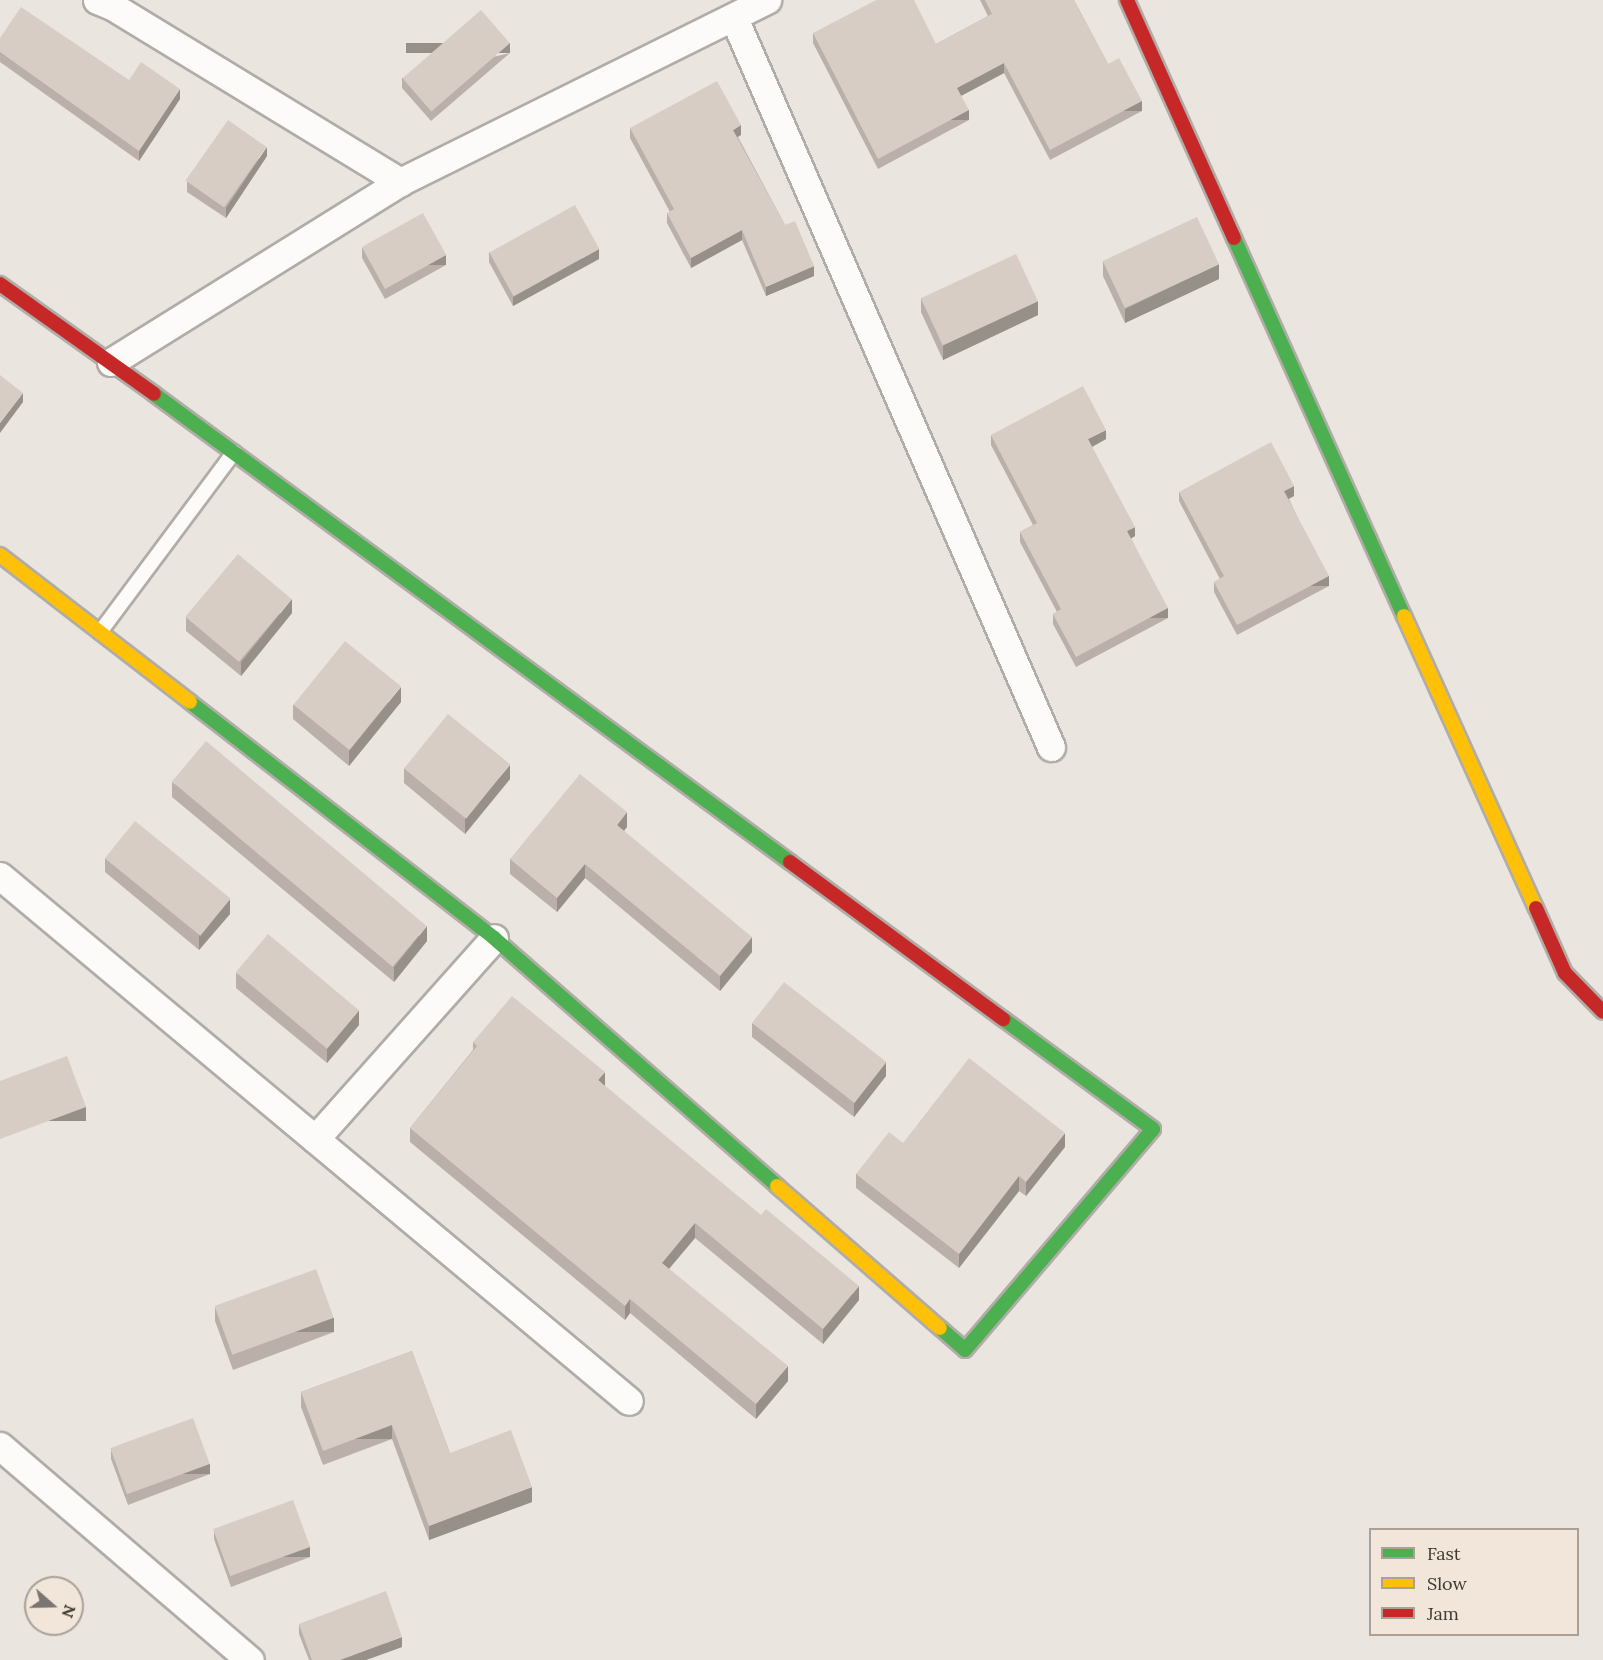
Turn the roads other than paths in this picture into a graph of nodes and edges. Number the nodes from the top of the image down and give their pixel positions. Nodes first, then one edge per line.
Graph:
1 (97, 0) edge
2 (767, 0) edge
3 (1127, 0) edge
4 (734, 18) junction
5 (400, 182) junction
6 (0, 284) edge
7 (111, 362) junction
8 (234, 452) junction
9 (0, 555) edge
10 (100, 633) junction
11 (1051, 747) dead end
12 (0, 876) edge
13 (494, 938) junction
14 (1603, 1012) edge
15 (315, 1139) junction
16 (628, 1401) dead end
17 (0, 1446) edge
18 (250, 1660) edge

1 - 5 street
2 - 4 street
3 - 14 street
4 - 5 street
4 - 11 street
5 - 7 street
6 - 7 street
7 - 8 street
8 - 10 lane
8 - 13 street
9 - 10 street
10 - 13 street
12 - 15 street
13 - 15 street
15 - 16 street
17 - 18 street

